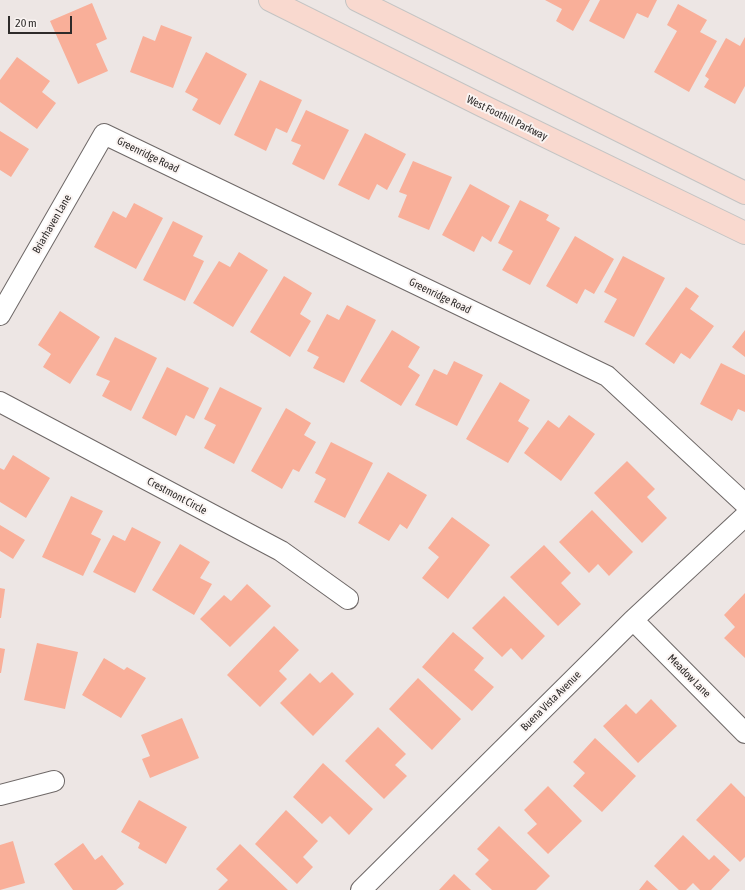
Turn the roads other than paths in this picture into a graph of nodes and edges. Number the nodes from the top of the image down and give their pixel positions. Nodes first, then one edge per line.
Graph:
1 (270, 0) edge
2 (357, 0) edge
3 (104, 134) joint
4 (745, 192) edge
5 (745, 233) edge
6 (0, 315) edge
7 (0, 402) edge
8 (745, 504) edge
9 (745, 516) edge
10 (348, 599) dead end
11 (634, 620) junction
12 (745, 733) edge
13 (54, 781) dead end
14 (0, 795) edge
15 (361, 890) edge

1 - 5 main road, West Foothill Parkway
2 - 4 main road
3 - 6 street, Briarhaven Lane
3 - 8 street, Greenridge Road
7 - 10 street, Crestmont Circle
9 - 11 street, Buena Vista Avenue
11 - 12 street, Meadow Lane
11 - 15 street, Buena Vista Avenue
13 - 14 street

